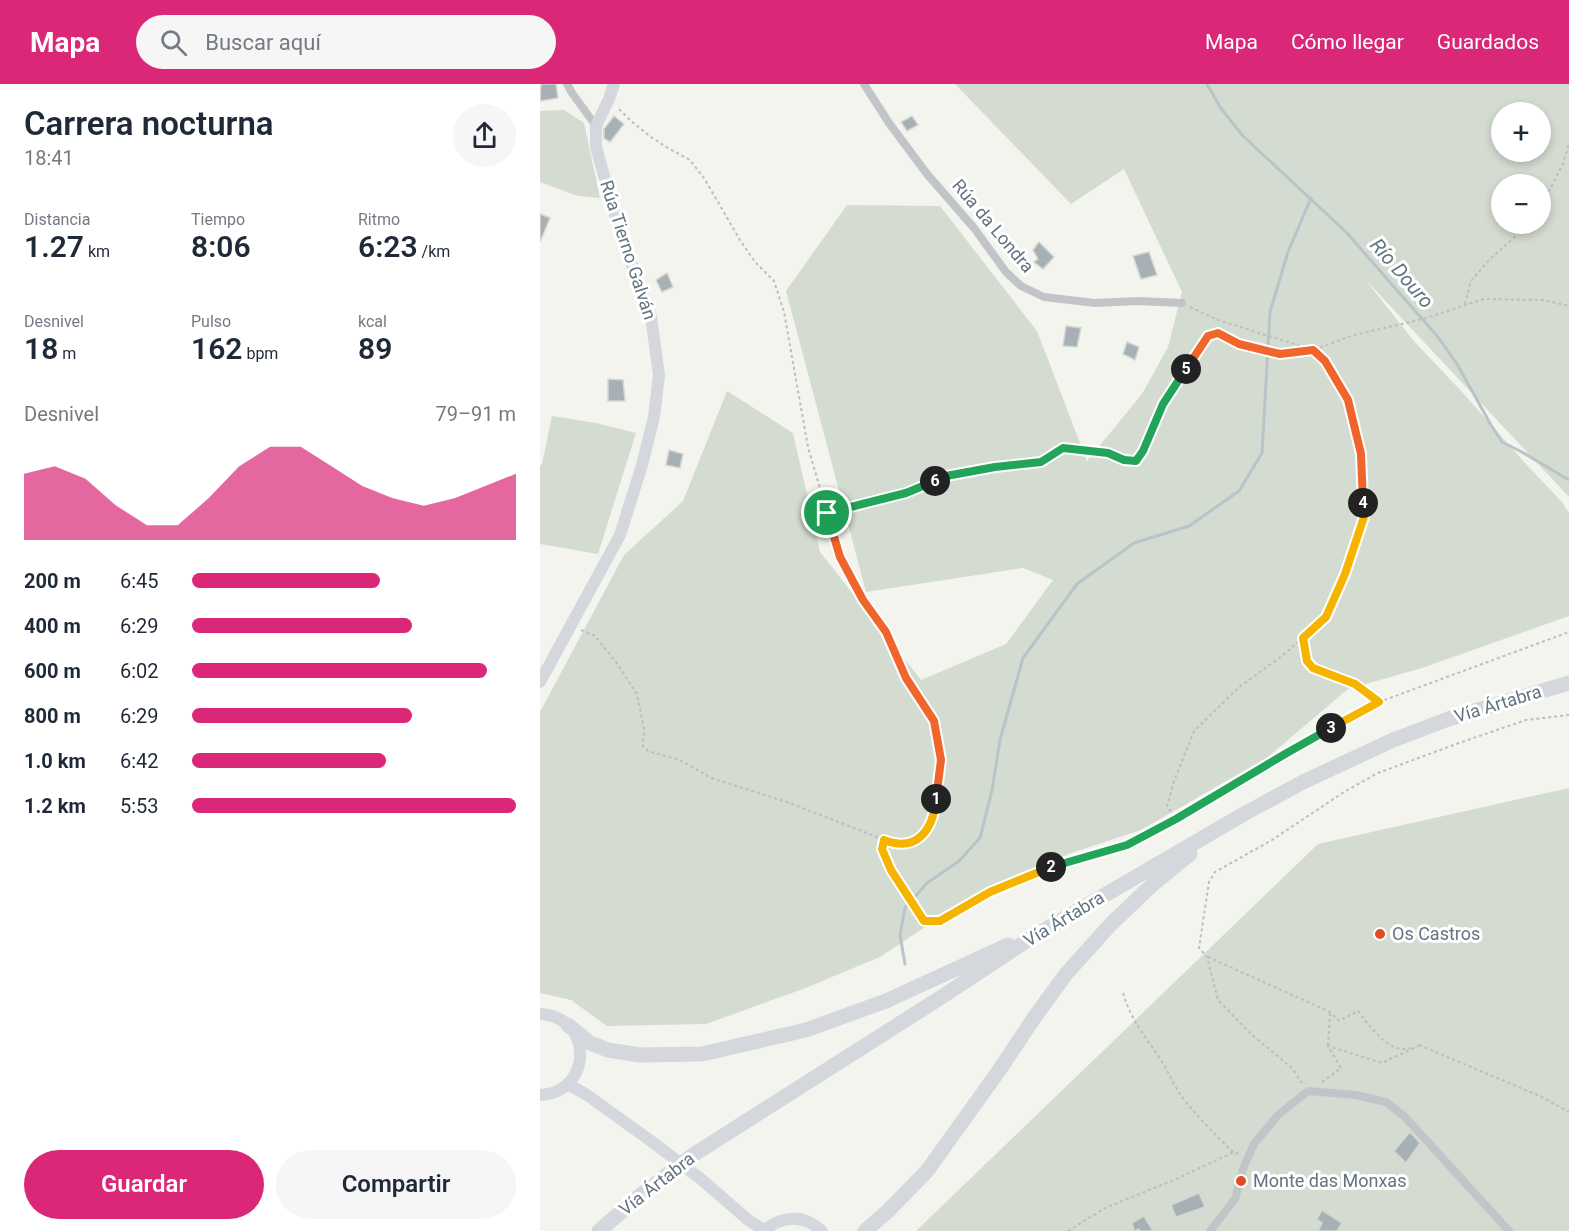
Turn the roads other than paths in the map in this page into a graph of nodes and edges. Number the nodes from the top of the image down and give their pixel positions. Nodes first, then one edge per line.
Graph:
1 (567, 84) edge
2 (614, 84) edge
3 (864, 84) edge
4 (596, 126) junction
5 (1182, 303) road end
6 (540, 682) edge
7 (1569, 683) edge
8 (1267, 801) junction
9 (1031, 938) junction
10 (540, 1014) edge
11 (568, 1025) junction
12 (568, 1084) junction
13 (540, 1095) edge
14 (599, 1231) edge
15 (763, 1231) edge
16 (822, 1231) edge
17 (865, 1231) edge
18 (1210, 1231) edge
19 (1509, 1231) edge

1 - 4 street
2 - 4 street
3 - 5 street, Rúa da Londra
4 - 6 street, Rúa Tierno Galván
7 - 8 highway, Vía Ártabra
8 - 9 highway, Vía Ártabra
8 - 17 highway
9 - 11 highway
9 - 14 highway, Vía Ártabra
10 - 11 street
11 - 12 street
12 - 13 street
12 - 15 street
15 - 16 street
18 - 19 street

